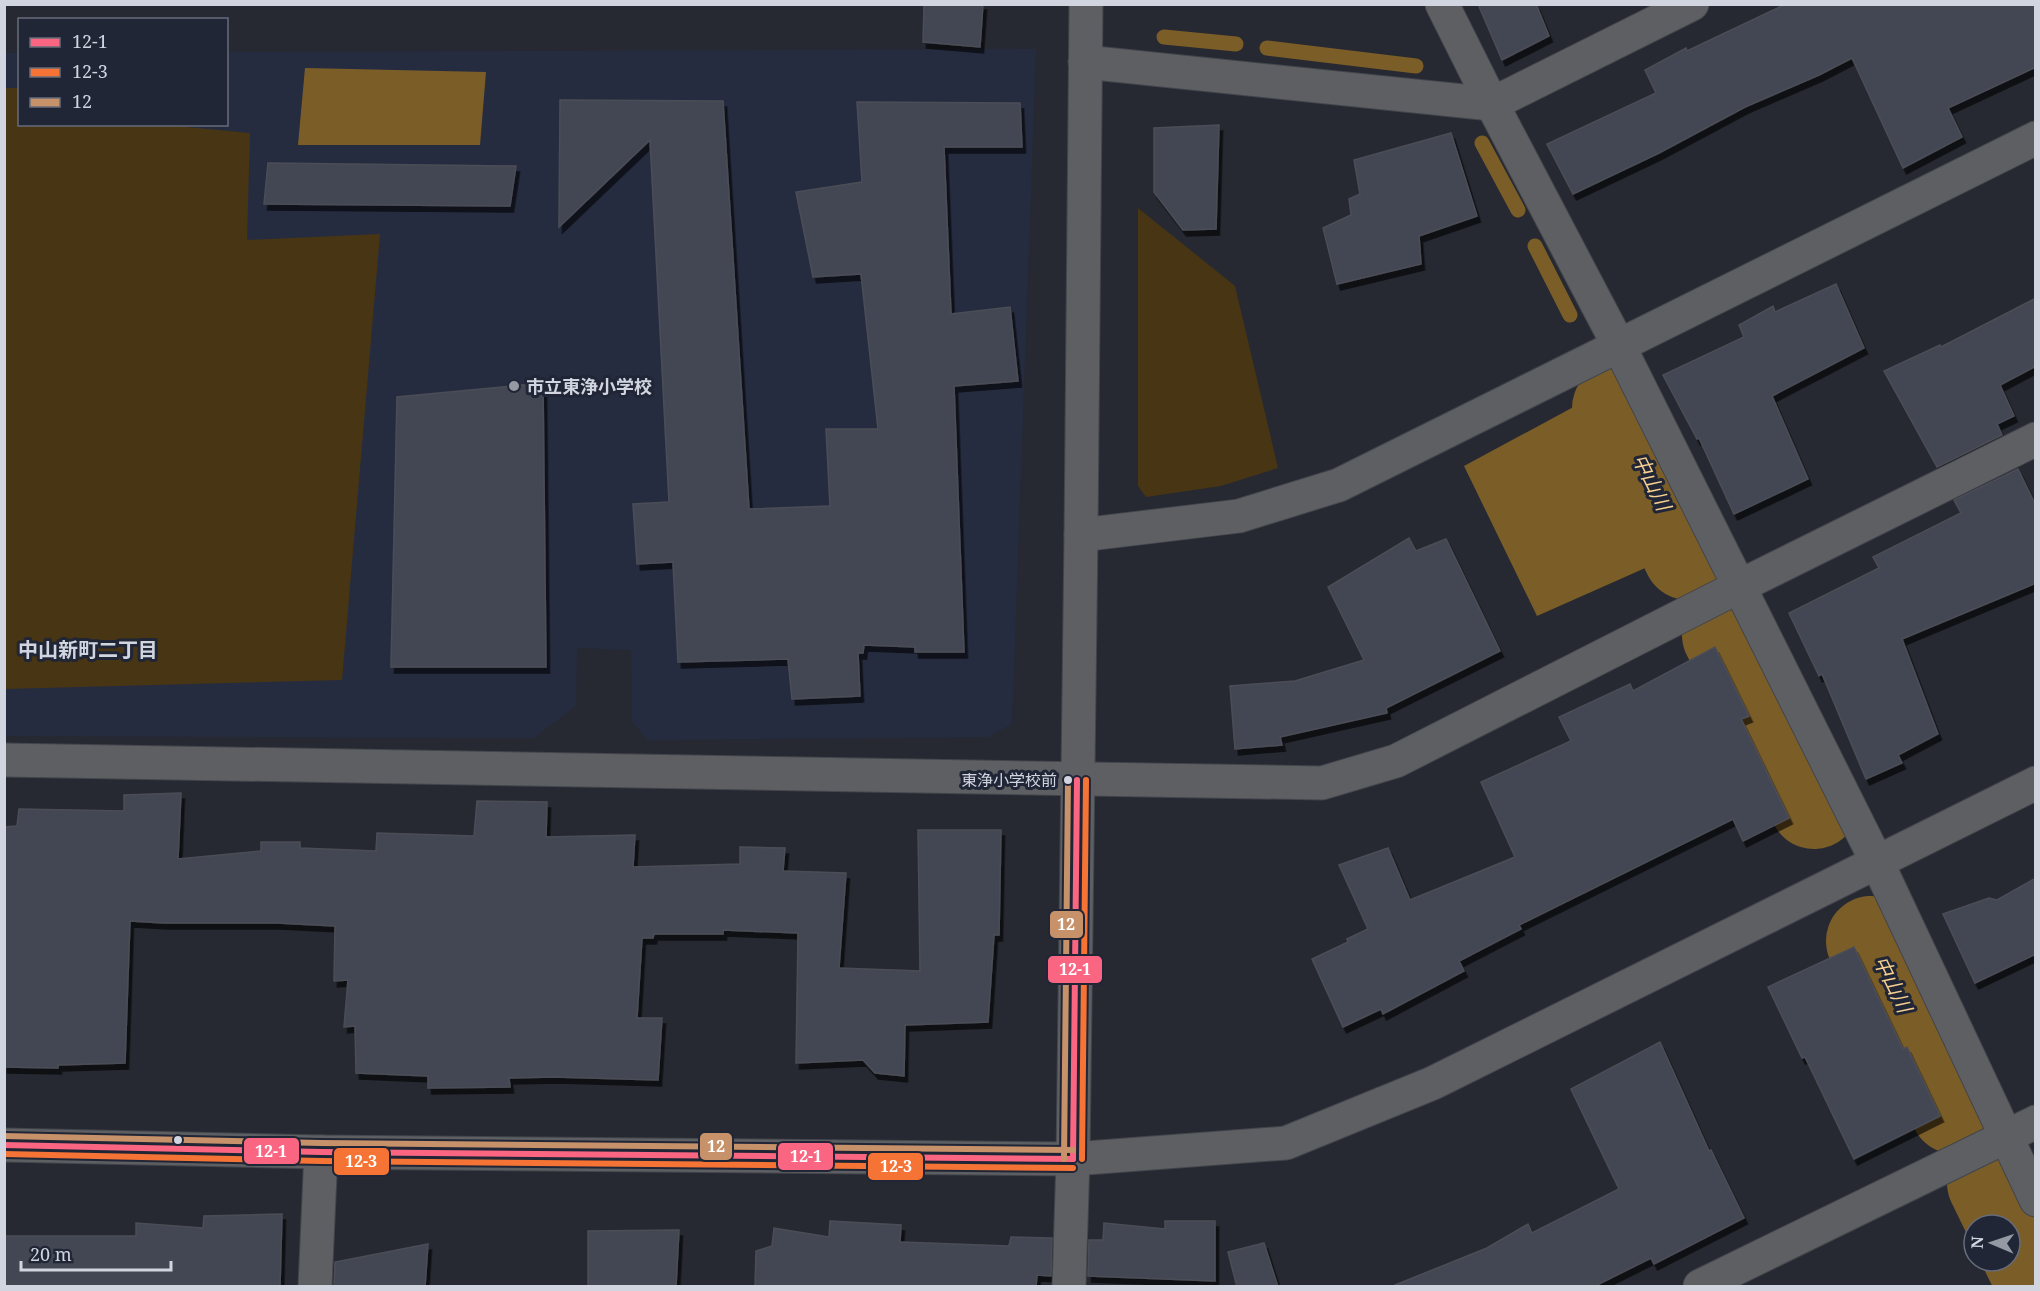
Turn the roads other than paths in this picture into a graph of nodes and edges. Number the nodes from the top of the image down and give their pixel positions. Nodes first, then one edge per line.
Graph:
1 (1086, 4) edge
2 (1442, 4) edge
3 (1692, 4) edge
4 (1085, 62) junction
5 (1492, 104) junction
6 (2036, 138) edge
7 (1619, 346) junction
8 (2036, 439) edge
9 (1081, 535) junction
10 (1738, 587) junction
11 (4, 760) edge
12 (1077, 780) junction
13 (2036, 783) edge
14 (1877, 862) junction
15 (2036, 1122) edge
16 (2005, 1137) junction
17 (4, 1145) edge
18 (321, 1152) junction
19 (1073, 1159) junction
20 (2036, 1200) edge
21 (315, 1287) edge
22 (1069, 1287) edge
23 (1700, 1287) edge

1 - 4 street
2 - 5 street
3 - 5 street
4 - 5 street
4 - 9 street
5 - 7 street
6 - 7 street
7 - 9 street
7 - 10 street
8 - 10 street
9 - 12 street
10 - 12 street
10 - 14 street
11 - 12 street
12 - 19 street
13 - 14 street
14 - 16 street
14 - 19 street
15 - 16 street
16 - 20 street
16 - 23 street
17 - 18 street
18 - 19 street
18 - 21 street
19 - 22 street

